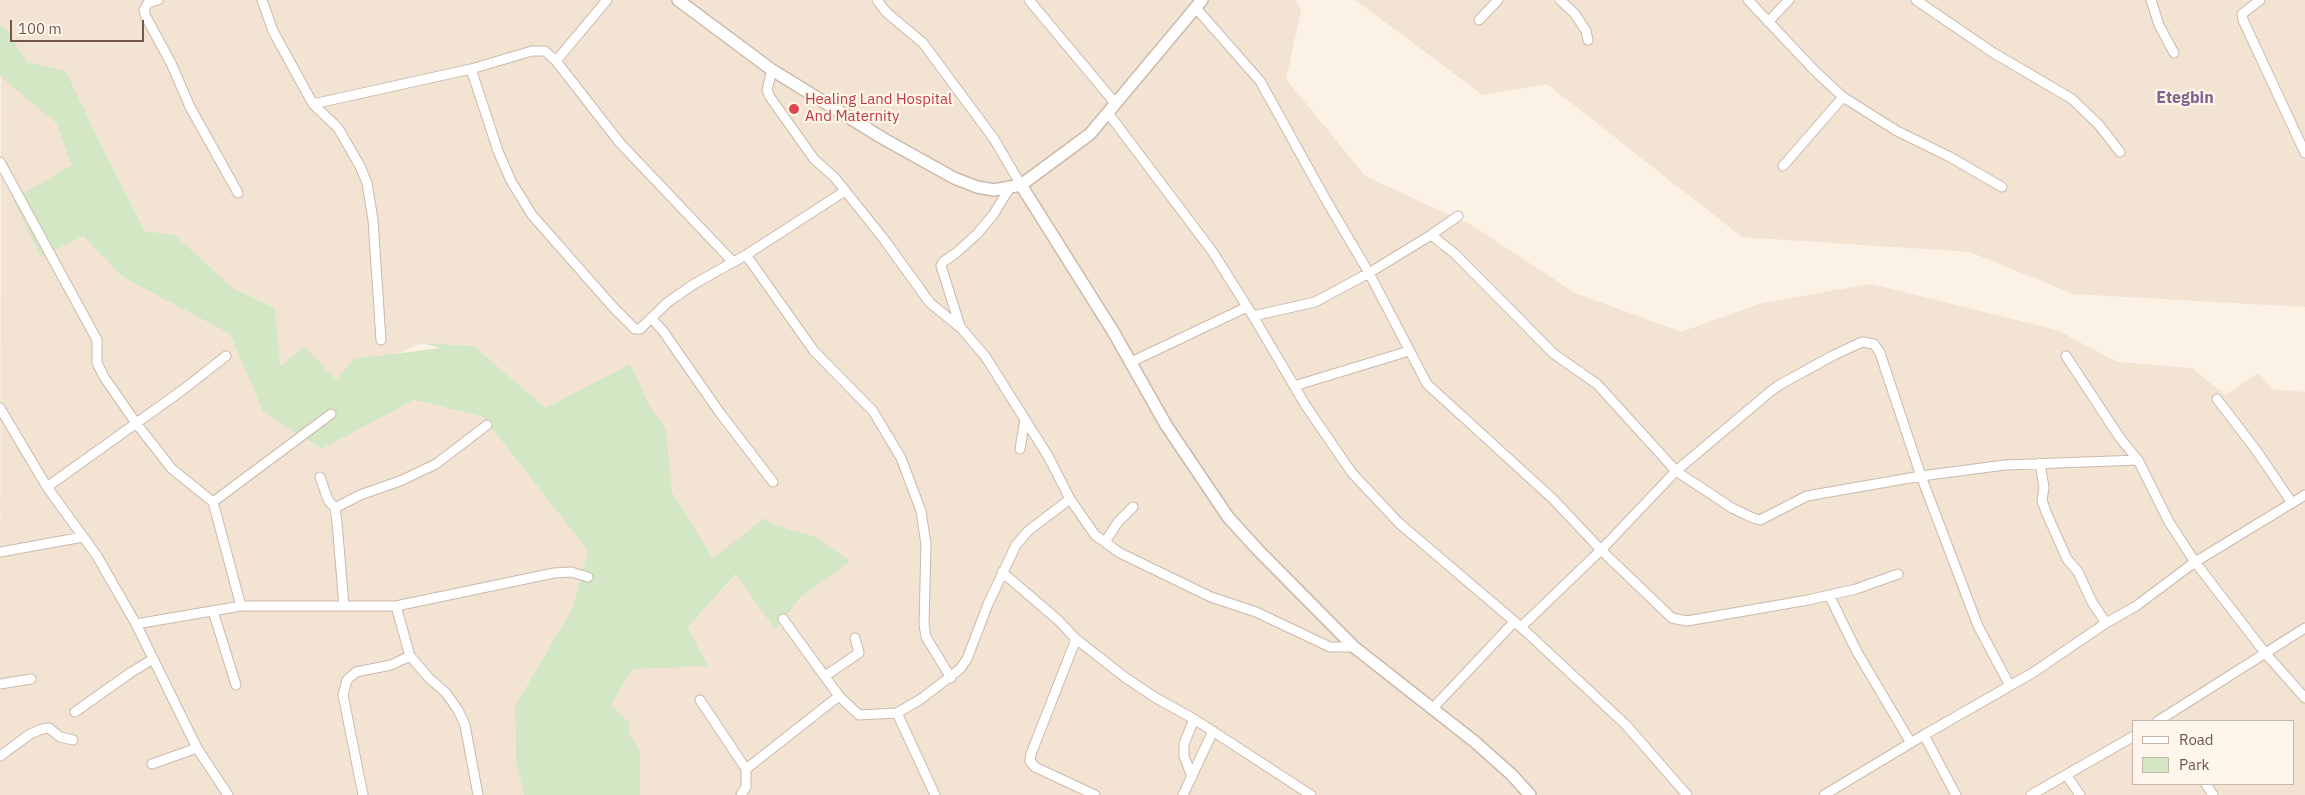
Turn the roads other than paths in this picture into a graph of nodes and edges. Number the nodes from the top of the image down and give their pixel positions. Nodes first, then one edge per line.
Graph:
1 (158, 0) edge
2 (262, 0) edge
3 (607, 0) edge
4 (678, 0) edge
5 (877, 0) edge
6 (1029, 0) edge
7 (1498, 0) edge
8 (1560, 0) edge
9 (1748, 0) edge
10 (1789, 0) edge
11 (1916, 0) edge
12 (2152, 0) edge
13 (2260, 0) edge
14 (1198, 4) edge
15 (1479, 20) dead end
16 (1768, 22) junction
17 (1588, 40) dead end
18 (2174, 53) dead end
19 (556, 61) junction
20 (471, 69) junction
21 (772, 70) junction
22 (1843, 97) junction
23 (1115, 103) junction
24 (313, 104) junction
25 (1108, 113) junction
26 (2120, 152) dead end
27 (2305, 153) edge
28 (0, 162) edge
29 (1783, 166) dead end
30 (1021, 185) junction
31 (2002, 187) dead end
32 (1009, 189) junction
33 (845, 191) junction
34 (238, 193) dead end
35 (1458, 216) dead end
36 (1431, 235) junction
37 (746, 255) junction
38 (733, 262) junction
39 (1369, 273) junction
40 (1247, 307) junction
41 (1253, 316) junction
42 (652, 319) junction
43 (961, 328) junction
44 (381, 340) dead end
45 (1409, 351) junction
46 (226, 356) dead end
47 (2066, 356) dead end
48 (1131, 362) junction
49 (1294, 386) junction
50 (2217, 399) dead end
51 (0, 408) edge
52 (331, 414) dead end
53 (1024, 419) junction
54 (136, 422) junction
55 (488, 425) dead end
56 (1020, 449) dead end
57 (2138, 460) junction
58 (2040, 463) junction
59 (1676, 471) junction
60 (1921, 476) junction
61 (320, 477) dead end
62 (773, 482) dead end
63 (48, 487) junction
64 (2305, 495) edge
65 (1070, 499) junction
66 (213, 502) junction
67 (2292, 503) junction
68 (1133, 507) dead end
69 (334, 508) junction
70 (83, 537) junction
71 (1105, 542) junction
72 (1601, 550) junction
73 (0, 552) edge
74 (2195, 562) junction
75 (1002, 572) junction
76 (1898, 574) dead end
77 (588, 577) dead end
78 (1829, 595) junction
79 (241, 606) junction
80 (344, 606) junction
81 (396, 606) junction
82 (213, 611) junction
83 (783, 619) dead end
84 (2106, 623) junction
85 (136, 624) junction
86 (1518, 625) junction
87 (2305, 628) edge
88 (855, 638) dead end
89 (1076, 638) junction
90 (1354, 647) junction
91 (2266, 654) junction
92 (410, 656) junction
93 (153, 659) junction
94 (825, 676) junction
95 (951, 678) junction
96 (31, 679) dead end
97 (0, 684) edge
98 (236, 685) dead end
99 (2010, 686) junction
100 (839, 696) junction
101 (2305, 698) edge
102 (700, 700) dead end
103 (1433, 708) junction
104 (75, 712) dead end
105 (898, 713) junction
106 (1194, 719) junction
107 (2164, 720) edge
108 (1213, 731) junction
109 (1924, 736) junction
110 (2132, 737) edge
111 (73, 740) dead end
112 (1911, 743) junction
113 (197, 748) junction
114 (0, 756) edge
115 (152, 764) dead end
116 (746, 769) junction
117 (2067, 776) junction
118 (1192, 777) junction
119 (1839, 791) edge
120 (228, 795) edge
121 (363, 795) edge
122 (478, 795) edge
123 (741, 795) edge
124 (935, 795) edge
125 (1095, 795) edge
126 (1183, 795) edge
127 (1311, 795) edge
128 (1530, 795) edge
129 (1687, 795) edge
130 (1824, 795) edge
131 (1956, 795) edge
132 (2031, 795) edge
133 (2080, 795) edge

1 - 34 street
2 - 24 street
3 - 19 street
4 - 21 street
5 - 30 street
6 - 23 street
7 - 15 street
8 - 17 street
9 - 16 street
10 - 16 street
11 - 26 street
12 - 18 street
13 - 27 street
14 - 23 street
14 - 39 street
16 - 22 street
19 - 20 street
19 - 38 street
20 - 24 street
20 - 42 street
21 - 32 street
21 - 33 street
22 - 29 street
22 - 31 street
23 - 25 street
24 - 44 street
25 - 30 street
25 - 40 street
28 - 54 street
30 - 32 street
30 - 48 street
32 - 43 street
33 - 37 street
33 - 43 street
35 - 36 street
36 - 39 street
36 - 59 street
37 - 38 street
37 - 95 street
38 - 42 street
39 - 41 street
39 - 45 street
40 - 41 street
40 - 48 street
41 - 49 street
42 - 62 street
43 - 53 street
45 - 49 street
45 - 72 street
46 - 54 street
47 - 57 street
48 - 90 street
49 - 86 street
50 - 67 street
51 - 63 street
52 - 66 street
53 - 56 street
53 - 65 street
54 - 63 street
54 - 66 street
55 - 69 street
57 - 58 street
57 - 74 street
58 - 60 street
58 - 84 street
59 - 60 street
59 - 60 street
59 - 72 street
60 - 99 street
61 - 69 street
63 - 70 street
64 - 67 street
65 - 71 street
65 - 75 street
66 - 79 street
67 - 74 street
68 - 71 street
69 - 80 street
70 - 73 street
70 - 85 street
71 - 90 street
72 - 78 street
72 - 86 street
74 - 84 street
74 - 91 street
75 - 89 street
75 - 95 street
76 - 78 street
77 - 81 street
78 - 112 street
79 - 80 street
79 - 82 street
80 - 81 street
81 - 92 street
82 - 85 street
82 - 98 street
83 - 94 street
84 - 99 street
85 - 93 street
86 - 103 street
86 - 129 street
87 - 91 street
88 - 94 street
89 - 106 street
89 - 125 street
90 - 103 street
91 - 101 street
91 - 107 street
92 - 121 street
92 - 122 street
93 - 104 street
93 - 113 street
94 - 100 street
95 - 105 street
96 - 97 street
99 - 109 street
100 - 105 street
100 - 116 street
102 - 116 street
103 - 128 street
105 - 124 street
106 - 108 street
106 - 118 street
108 - 118 street
108 - 127 street
109 - 112 street
109 - 131 street
110 - 117 street
111 - 114 street
112 - 119 street
113 - 115 street
113 - 120 street
116 - 123 street
117 - 132 street
117 - 133 street
118 - 126 street
119 - 130 street

